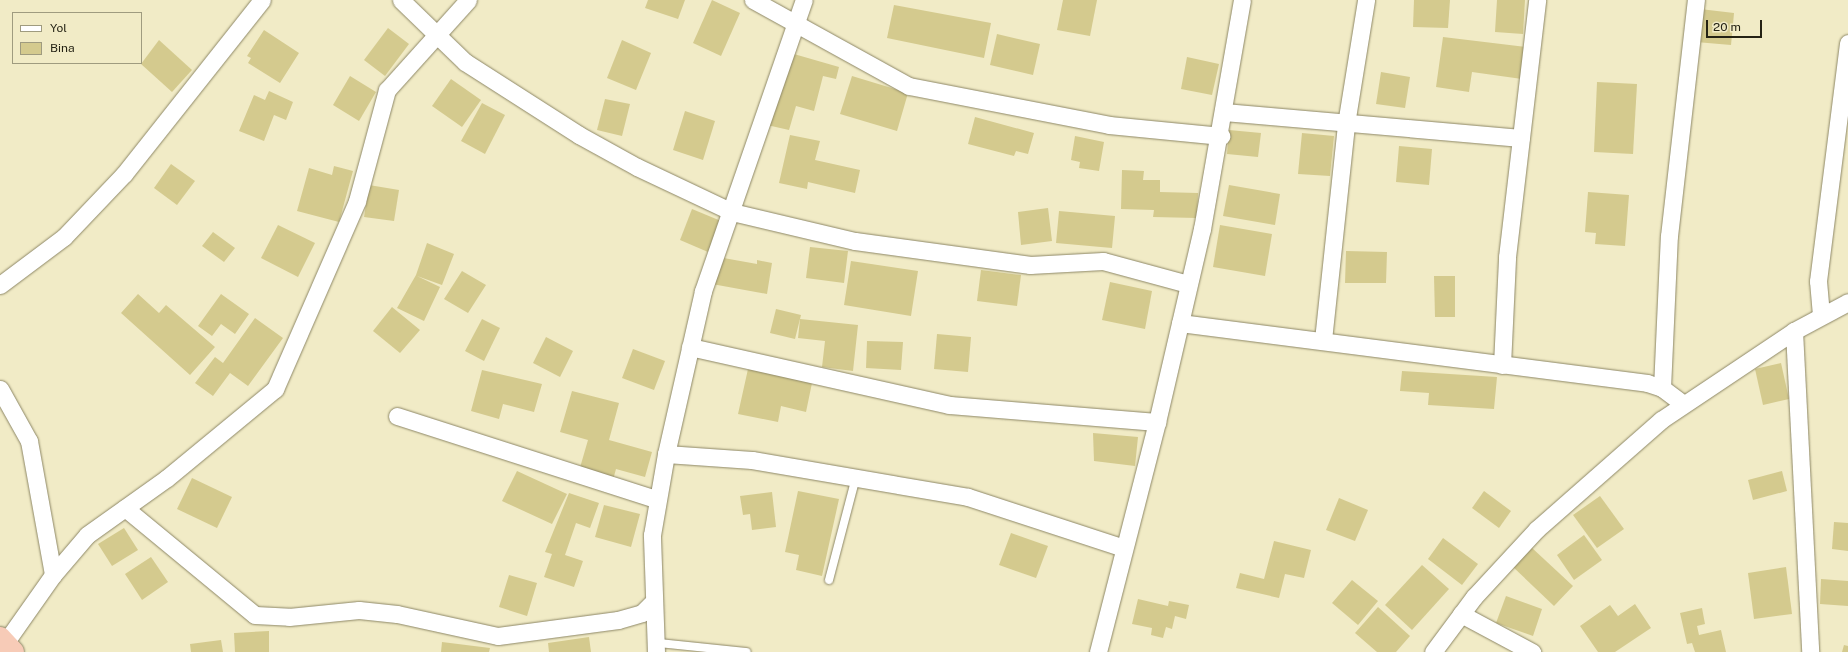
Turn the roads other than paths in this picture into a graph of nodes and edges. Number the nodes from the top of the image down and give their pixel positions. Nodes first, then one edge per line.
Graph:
1 (262, 0) edge
2 (401, 0) edge
3 (468, 0) edge
4 (753, 0) edge
5 (804, 0) edge
6 (1242, 0) edge
7 (1366, 0) edge
8 (1537, 0) edge
9 (1696, 0) edge
10 (797, 25) junction
11 (436, 34) junction
12 (1848, 44) edge
13 (1224, 112) junction
14 (1346, 124) junction
15 (1221, 136) junction
16 (1521, 138) junction
17 (732, 212) junction
18 (1188, 284) junction
19 (0, 285) edge
20 (1848, 302) edge
21 (1821, 315) junction
22 (1180, 323) junction
23 (1794, 331) junction
24 (1323, 340) junction
25 (690, 347) junction
26 (1502, 365) junction
27 (1662, 388) junction
28 (0, 390) edge
29 (1682, 403) junction
30 (397, 416) dead end
31 (1157, 422) junction
32 (666, 454) junction
33 (855, 481) junction
34 (656, 499) junction
35 (125, 508) junction
36 (1124, 548) junction
37 (53, 575) junction
38 (829, 580) dead end
39 (654, 601) junction
40 (1461, 614) junction
41 (6, 644) edge
42 (657, 647) edge
43 (747, 652) edge
44 (1098, 652) edge
45 (1433, 652) edge
46 (1532, 652) edge
47 (1810, 652) edge

1 - 19 street
2 - 11 street
3 - 11 street
4 - 10 street
5 - 10 street
6 - 13 street
7 - 14 street
8 - 16 street
9 - 27 street
10 - 15 street
10 - 17 street
11 - 17 street
11 - 35 street
12 - 21 street
13 - 14 street
13 - 15 street
14 - 16 street
14 - 24 street
15 - 18 street
16 - 26 street
17 - 18 street
17 - 25 street
18 - 22 street
20 - 21 street
21 - 23 street
22 - 24 street
22 - 31 street
23 - 29 street
23 - 47 street
24 - 26 street
25 - 31 street
25 - 32 street
26 - 27 street
27 - 29 street
28 - 37 street
29 - 40 street
30 - 34 street
31 - 36 street
32 - 33 street
32 - 34 street
33 - 36 street
33 - 38 lane
34 - 39 street
35 - 37 street
35 - 39 street
36 - 44 street
37 - 41 street
39 - 42 street
40 - 45 street
40 - 46 street
42 - 43 lane

